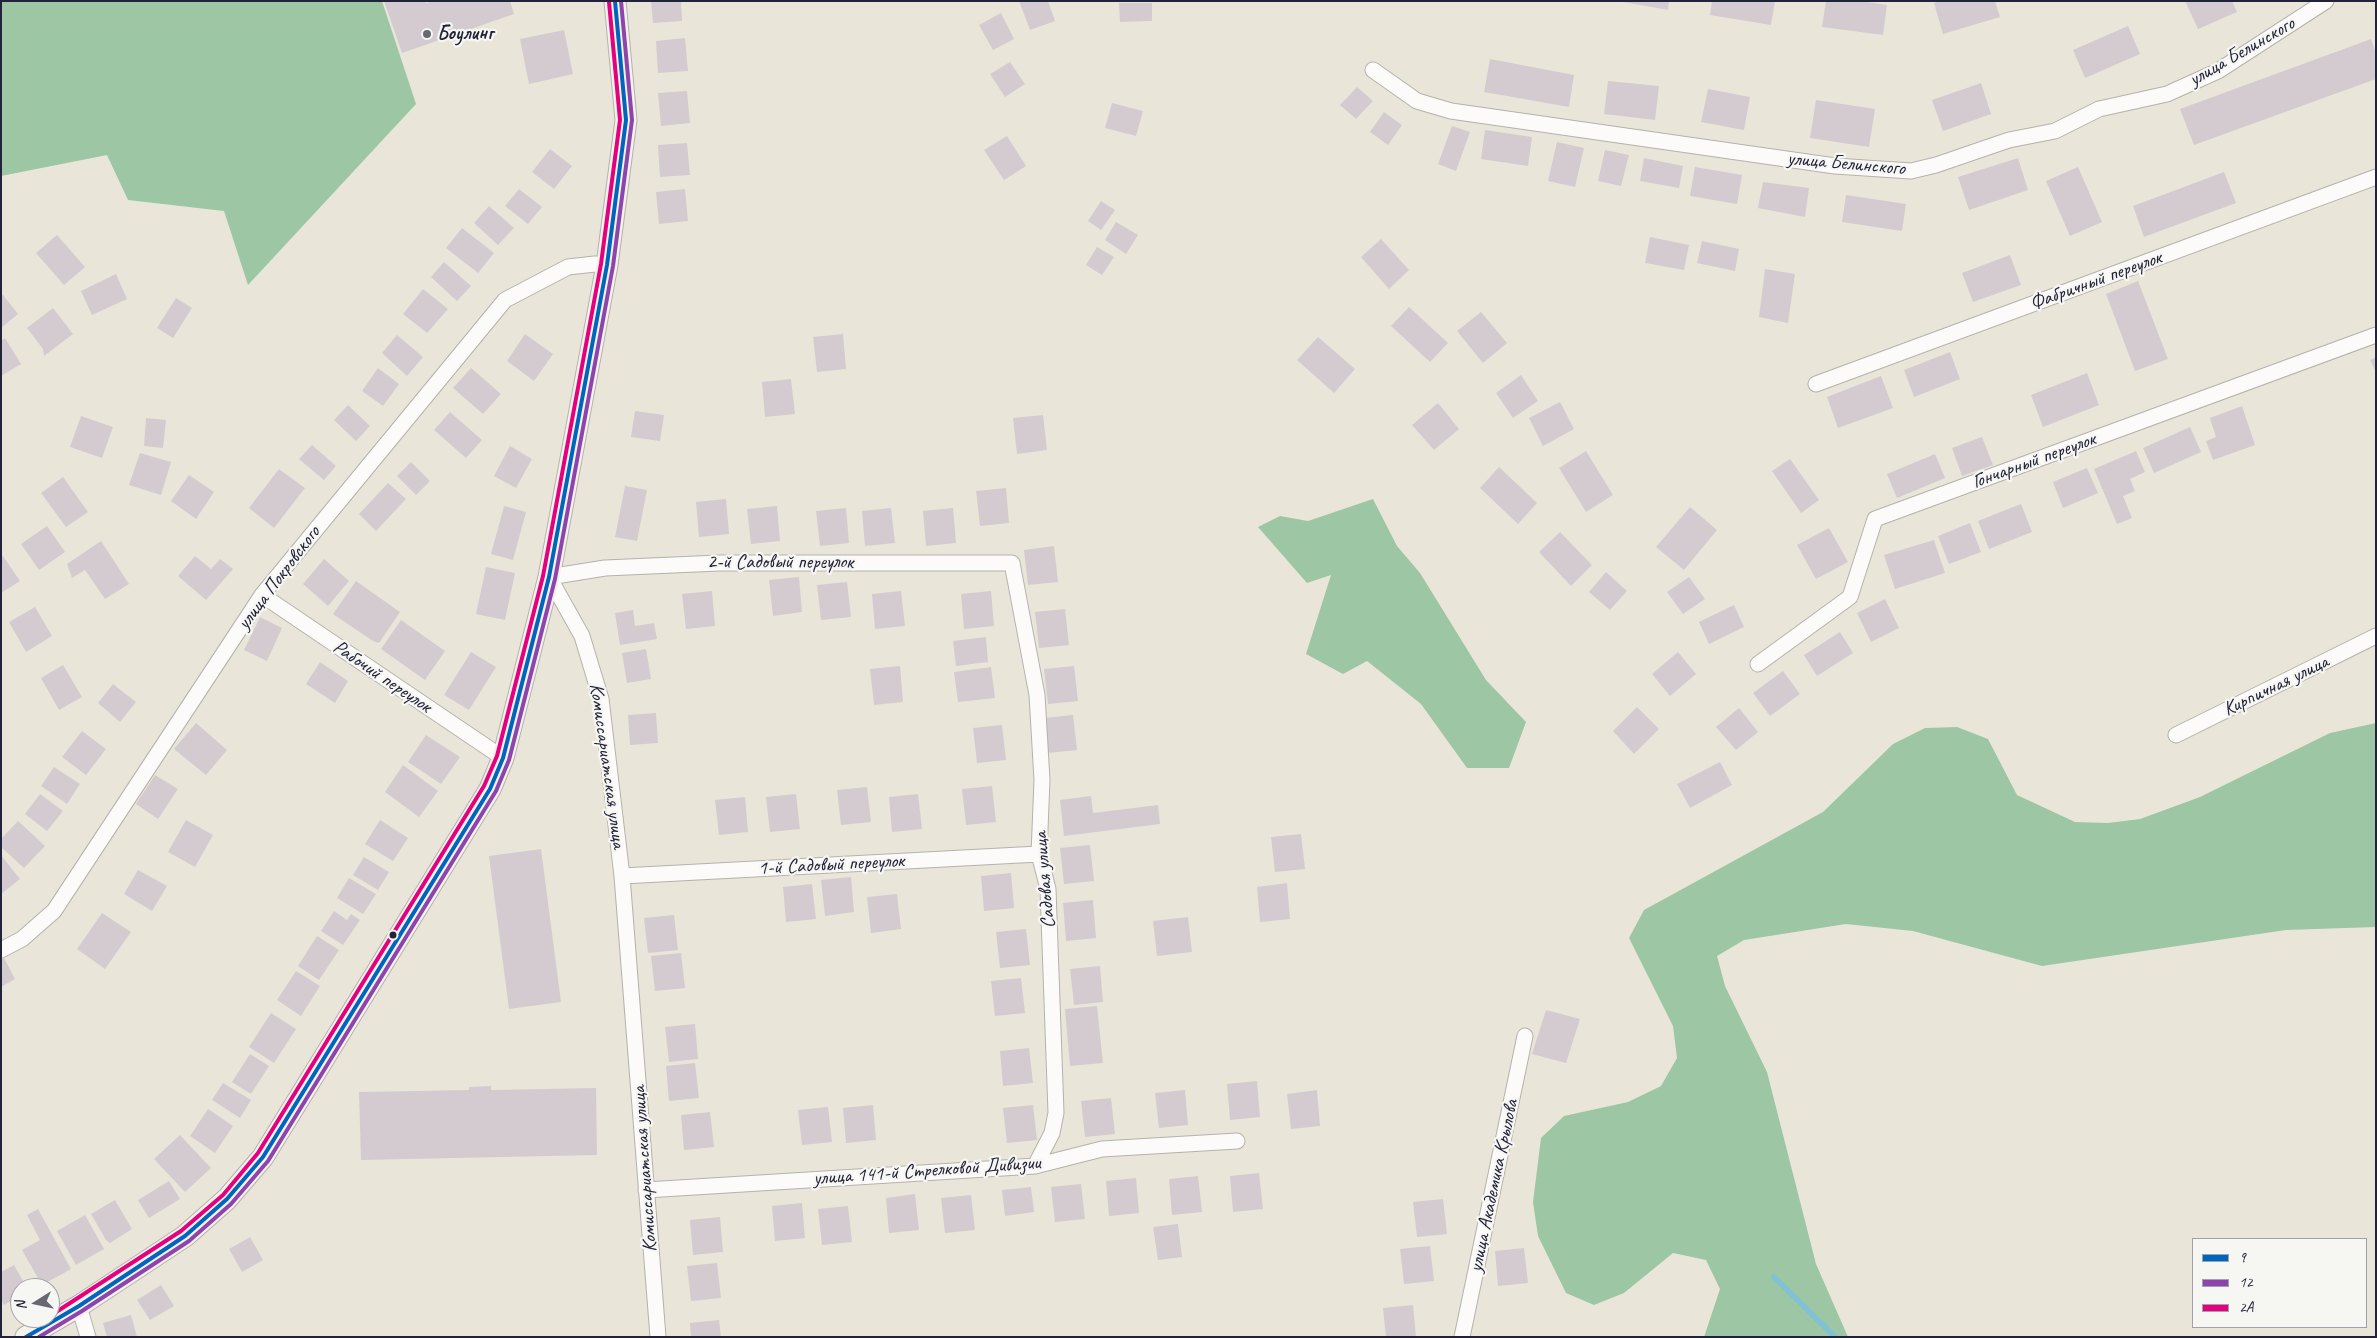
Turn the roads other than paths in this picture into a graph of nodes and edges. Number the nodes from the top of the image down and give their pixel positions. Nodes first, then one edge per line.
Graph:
1 (615, 1) edge
2 (2326, 1) edge
3 (1373, 70) dead end
4 (2376, 177) edge
5 (607, 265) junction
6 (2376, 335) edge
7 (1816, 384) dead end
8 (1012, 563) joint
9 (549, 577) junction
10 (262, 595) junction
11 (2376, 636) edge
12 (1758, 664) dead end
13 (2176, 735) dead end
14 (503, 758) junction
15 (1039, 854) junction
16 (622, 876) junction
17 (1, 950) edge
18 (1526, 1036) dead end
19 (1237, 1141) dead end
20 (1035, 1166) junction
21 (646, 1190) junction
22 (79, 1306) junction
23 (26, 1337) edge
24 (88, 1337) edge
25 (658, 1337) edge
26 (1462, 1337) edge

1 - 5 main road
2 - 3 street, улица Белинского
4 - 7 street, Фабричный переулок
5 - 9 main road
5 - 10 street, улица Покровского
6 - 12 street, Гончарный переулок
8 - 9 street, 2-й Садовый переулок
8 - 15 street, Садовая улица
9 - 14 main road
9 - 16 street, Комиссариатская улица
10 - 14 street, Рабочий переулок
10 - 17 street, улица Покровского
11 - 13 street, Кирпичная улица
14 - 22 main road
15 - 16 street, 1-й Садовый переулок
15 - 20 street, Садовая улица
16 - 21 street, Комиссариатская улица
18 - 26 street, улица Академика Крылова
19 - 20 street, улица 141-й Стрелковой Дивизии
20 - 21 street, улица 141-й Стрелковой Дивизии
21 - 25 street, Комиссариатская улица
22 - 23 main road
22 - 24 street

